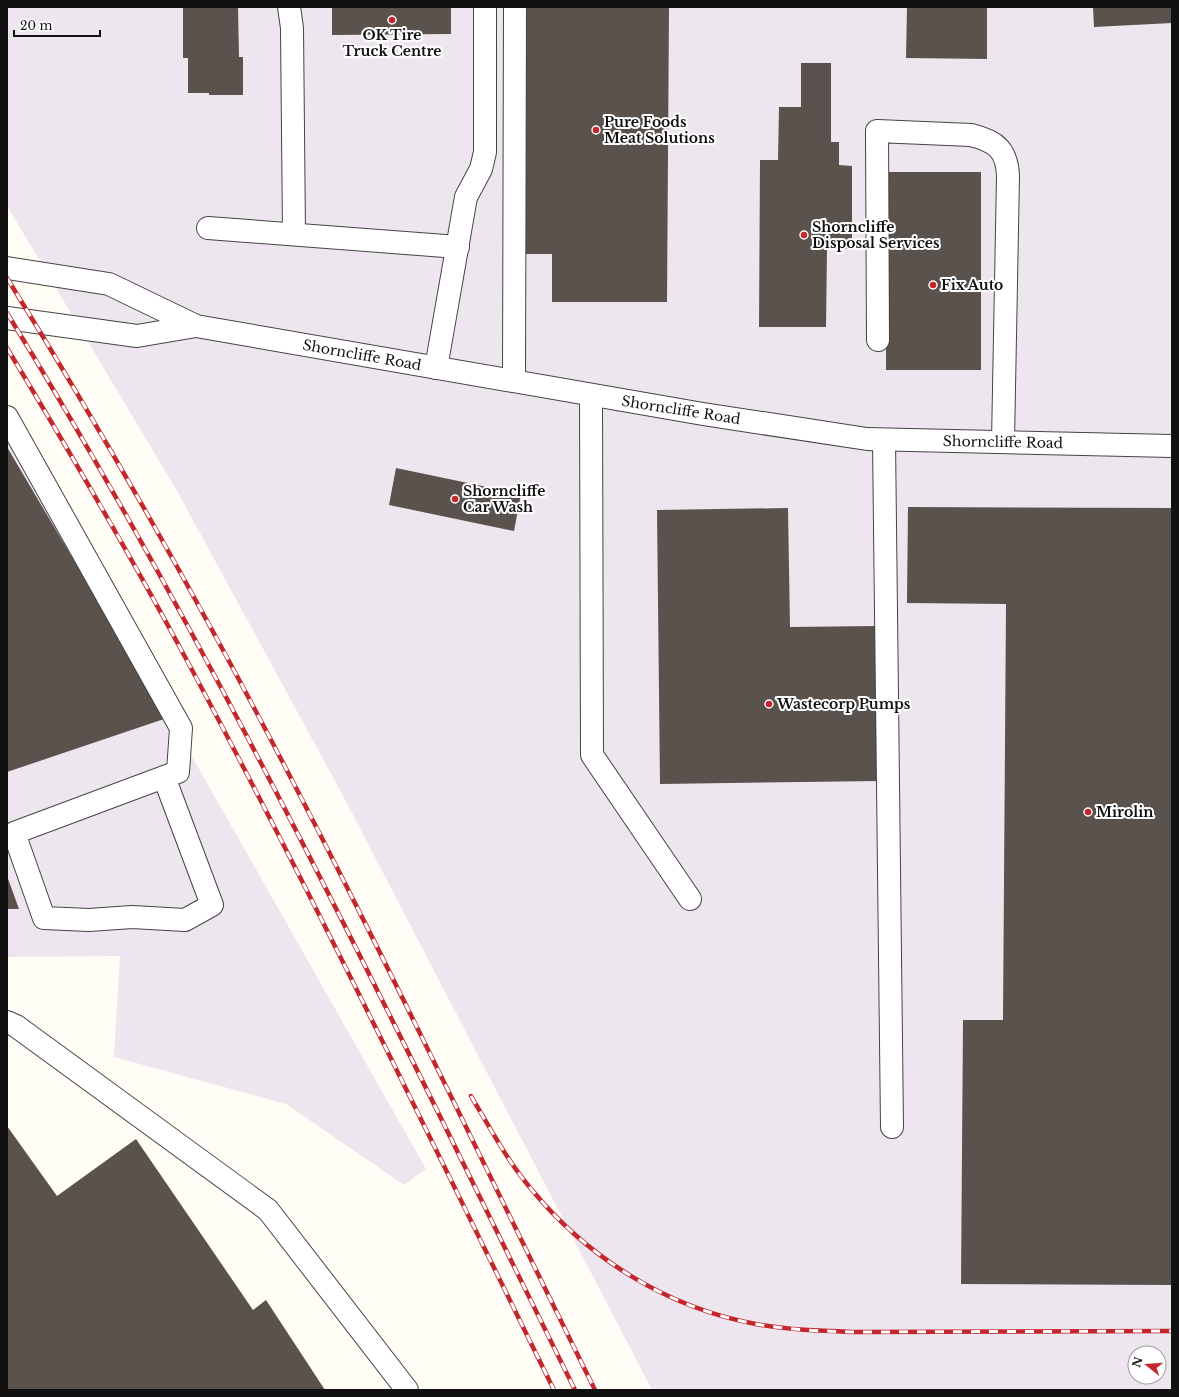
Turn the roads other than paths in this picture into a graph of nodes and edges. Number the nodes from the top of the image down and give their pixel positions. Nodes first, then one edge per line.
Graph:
1 (289, 7) edge
2 (485, 7) edge
3 (514, 7) edge
4 (208, 228) dead end
5 (294, 234) junction
6 (458, 247) junction
7 (7, 268) edge
8 (7, 318) edge
9 (196, 326) junction
10 (878, 340) dead end
11 (436, 368) junction
12 (514, 381) junction
13 (590, 395) junction
14 (7, 417) edge
15 (884, 440) junction
16 (1003, 442) junction
17 (1172, 446) edge
18 (164, 777) junction
19 (690, 899) dead end
20 (7, 1022) edge
21 (892, 1127) dead end
22 (407, 1390) edge

1 - 5 street
2 - 6 street
3 - 12 street
4 - 5 street
5 - 6 street
6 - 11 street
7 - 9 street, Shorncliffe Road
8 - 9 street, Shorncliffe Road
9 - 11 street, Shorncliffe Road
10 - 16 street
11 - 12 street, Shorncliffe Road
12 - 13 street, Shorncliffe Road
13 - 15 street, Shorncliffe Road
13 - 19 street
14 - 18 street
15 - 16 street, Shorncliffe Road
15 - 21 street
16 - 17 street, Shorncliffe Road
18 - 18 street
20 - 22 street

